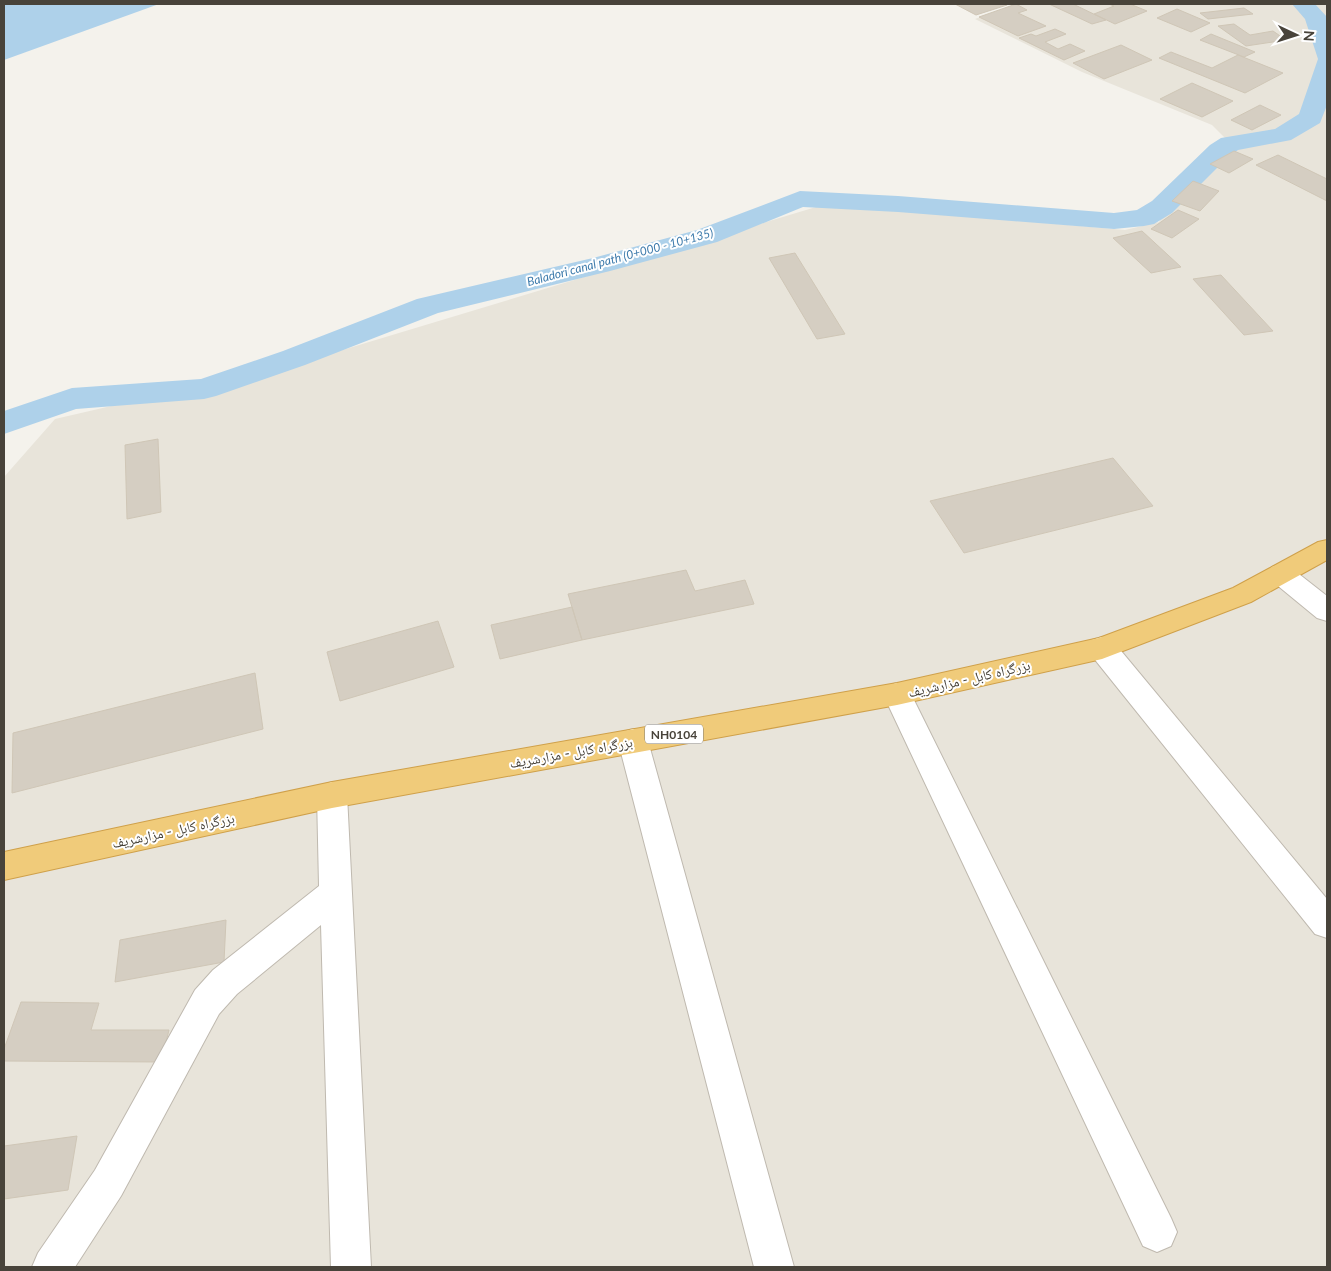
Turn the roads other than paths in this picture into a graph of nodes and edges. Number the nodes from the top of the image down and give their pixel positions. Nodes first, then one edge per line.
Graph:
1 (1327, 549) edge
2 (1281, 574) junction
3 (1327, 611) edge
4 (1102, 648) junction
5 (897, 694) junction
6 (632, 741) junction
7 (332, 795) junction
8 (4, 866) edge
9 (337, 892) junction
10 (1327, 923) edge
11 (1157, 1232) dead end
12 (52, 1267) edge
13 (351, 1267) edge
14 (774, 1267) edge

1 - 2 highway, بزرگراه کابل - مزارشریف / NH0104
2 - 3 street
2 - 4 highway, بزرگراه کابل - مزارشریف / NH0104
4 - 5 highway, بزرگراه کابل - مزارشریف / NH0104
4 - 10 street
5 - 6 highway, بزرگراه کابل - مزارشریف / NH0104
5 - 11 street
6 - 7 highway, بزرگراه کابل - مزارشریف / NH0104
6 - 14 street
7 - 8 highway, بزرگراه کابل - مزارشریف / NH0104
7 - 9 street
9 - 12 street
9 - 13 street

